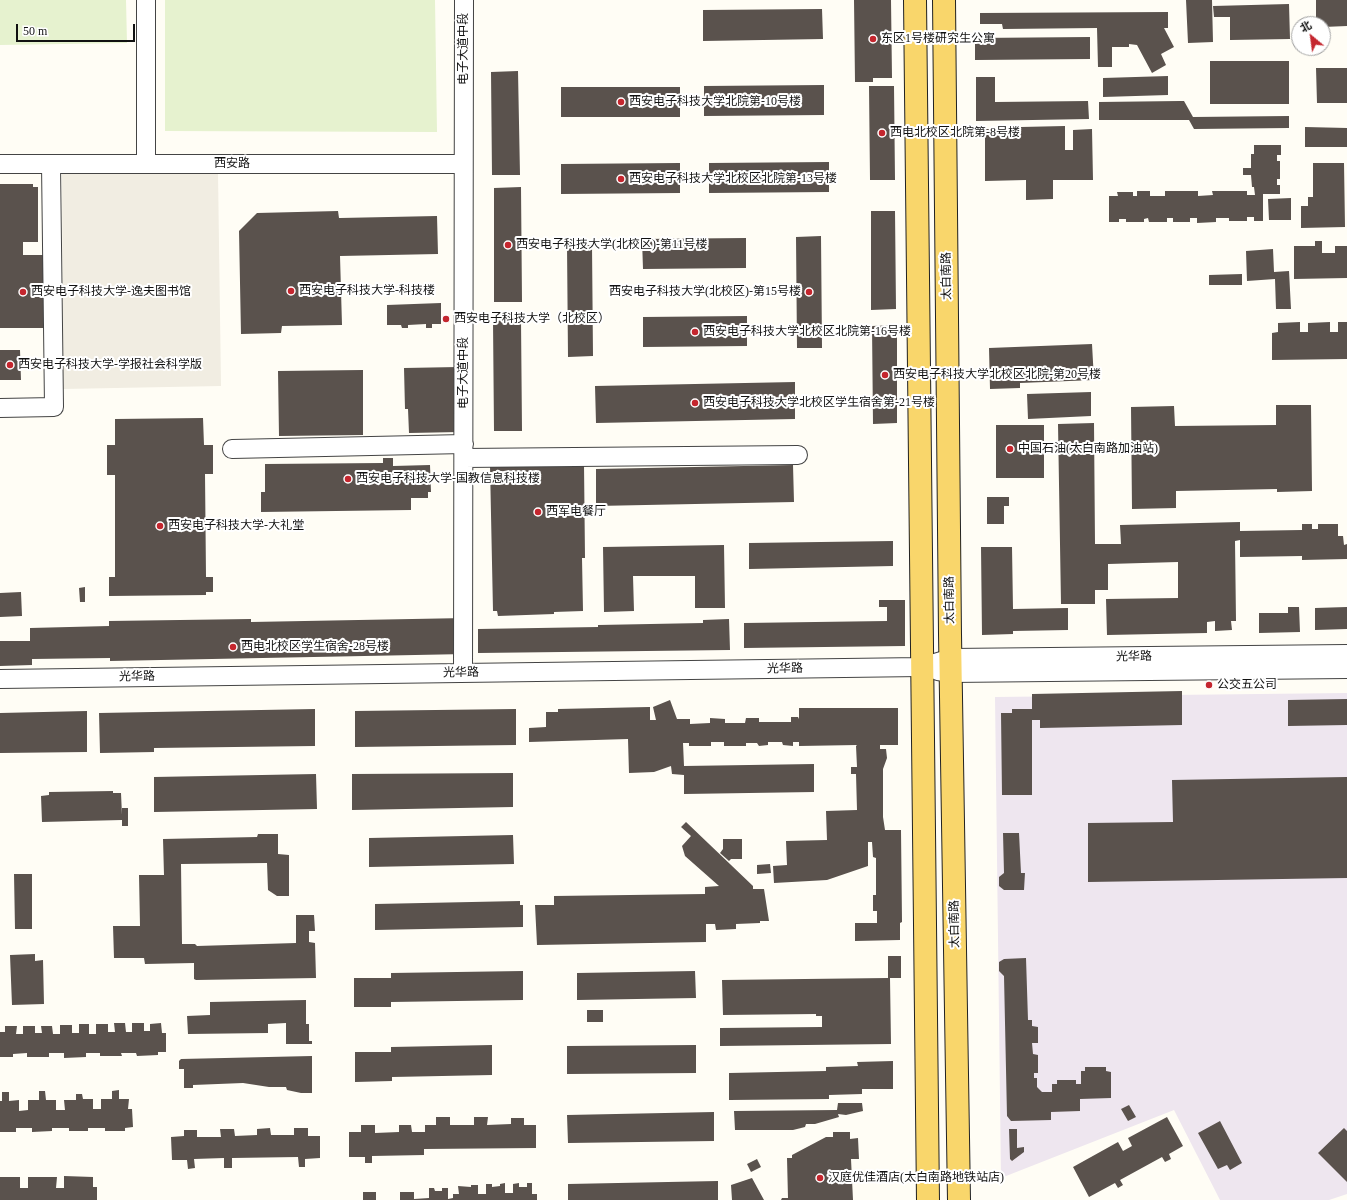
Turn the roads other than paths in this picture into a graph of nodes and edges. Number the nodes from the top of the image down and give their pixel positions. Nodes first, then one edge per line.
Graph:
1 (146, 0) edge
2 (464, 0) edge
3 (916, 0) edge
4 (944, 0) edge
5 (0, 164) edge
6 (51, 164) junction
7 (146, 164) junction
8 (463, 164) junction
9 (0, 408) edge
10 (232, 449) dead end
11 (464, 451) junction
12 (798, 455) dead end
13 (1347, 654) edge
14 (951, 666) junction
15 (922, 667) junction
16 (1347, 669) edge
17 (463, 673) junction
18 (0, 679) edge
19 (928, 1200) edge
20 (959, 1200) edge

1 - 7 street
2 - 8 street, 电子大道中段
3 - 15 main road
4 - 14 main road, 太白南路
5 - 6 street, 西安路
6 - 7 street, 西安路
6 - 9 street
7 - 8 street, 西安路
8 - 11 street, 电子大道中段
10 - 11 street
11 - 12 street
11 - 17 street, 电子大道中段
13 - 14 street, 光华路
14 - 15 street, 光华路
14 - 16 street, 光华路
14 - 20 main road, 太白南路
15 - 17 street, 光华路
15 - 19 main road
17 - 18 street, 光华路

